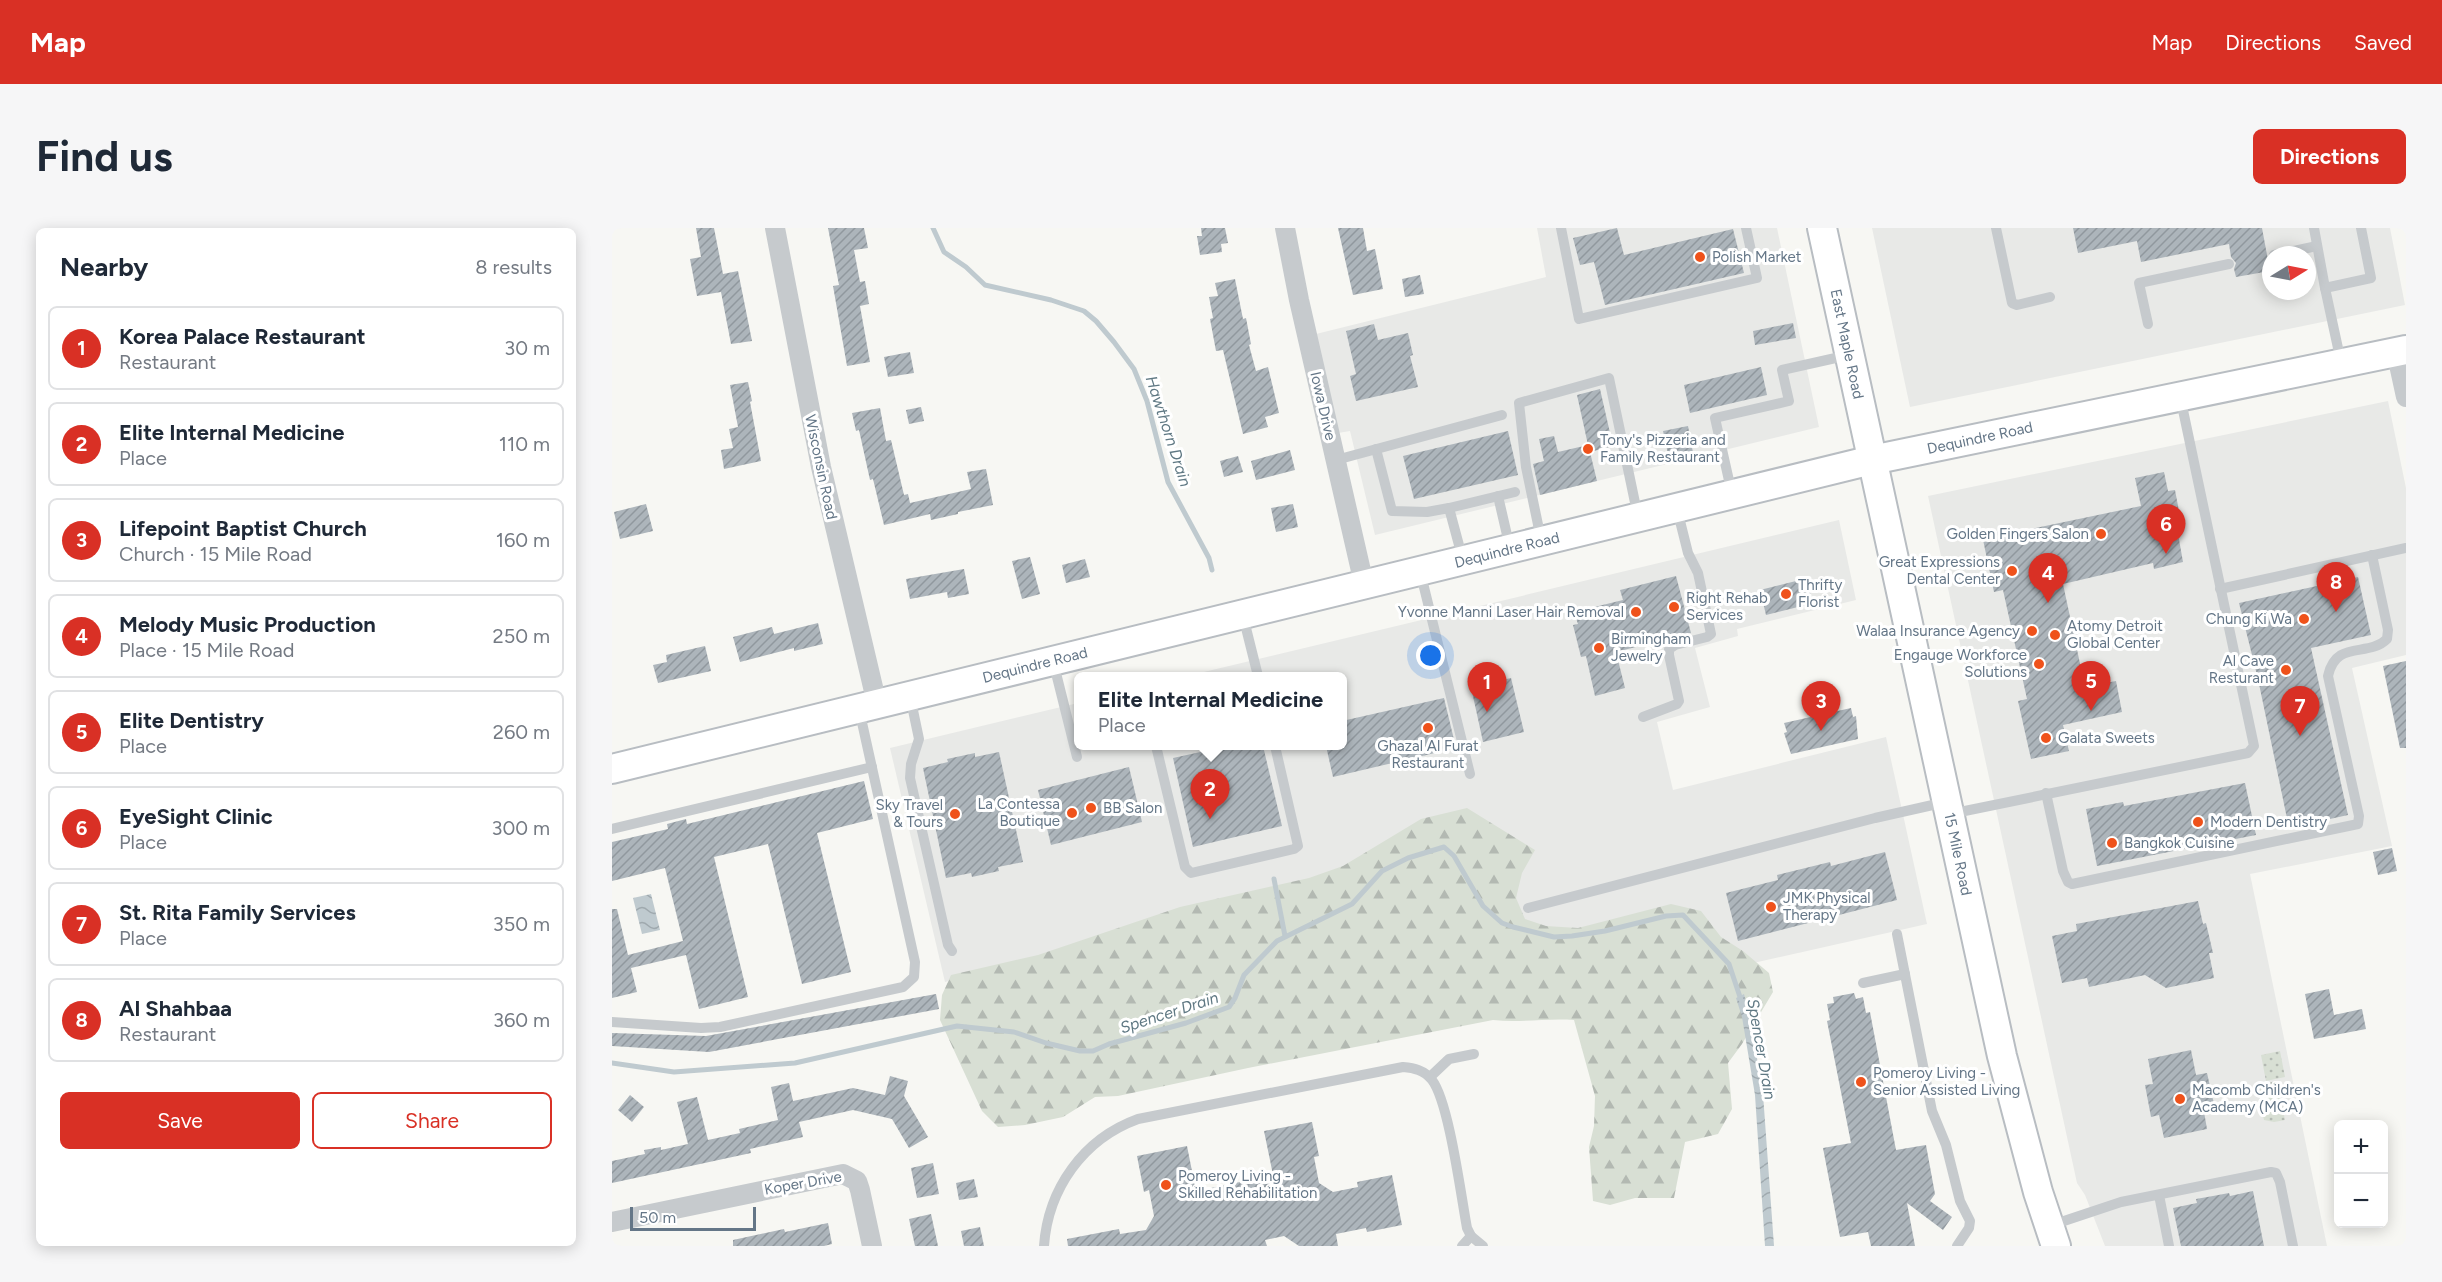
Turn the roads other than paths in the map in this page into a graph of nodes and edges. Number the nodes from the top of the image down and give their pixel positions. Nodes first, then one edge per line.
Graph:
1 (775, 228) edge
2 (1285, 228) edge
3 (1561, 228) edge
4 (1746, 228) edge
5 (1822, 228) edge
6 (1996, 228) edge
7 (2314, 228) edge
8 (2361, 228) edge
9 (2317, 246) joint
10 (2229, 264) dead end
11 (2325, 288) junction
12 (2050, 297) dead end
13 (2148, 324) dead end
14 (2401, 350) edge
15 (1850, 355) junction
16 (2341, 362) junction
17 (2180, 396) junction
18 (2406, 397) edge
19 (1502, 415) dead end
20 (1376, 449) junction
21 (1336, 460) junction
22 (1872, 460) junction
23 (1515, 492) dead end
24 (1732, 494) junction
25 (1498, 496) junction
26 (1449, 508) junction
27 (1677, 508) junction
28 (1638, 518) junction
29 (1542, 541) junction
30 (2406, 548) edge
31 (1510, 549) junction
32 (2372, 555) junction
33 (1463, 560) junction
34 (1420, 571) junction
35 (1364, 584) junction
36 (2220, 589) junction
37 (1243, 614) junction
38 (1053, 660) junction
39 (1257, 672) edge
40 (910, 696) junction
41 (868, 706) junction
42 (1643, 717) dead end
43 (1074, 745) edge
44 (1075, 750) edge
45 (1157, 750) edge
46 (1276, 750) edge
47 (1077, 757) dead end
48 (873, 767) junction
49 (612, 769) edge
50 (1470, 774) dead end
51 (2046, 793) junction
52 (1948, 808) junction
53 (612, 829) edge
54 (1528, 908) dead end
55 (1897, 934) dead end
56 (952, 951) dead end
57 (1905, 974) junction
58 (1863, 983) dead end
59 (612, 1022) edge
60 (1474, 1054) dead end
61 (1430, 1077) junction
62 (2158, 1195) junction
63 (612, 1222) edge
64 (1472, 1236) junction
65 (2053, 1236) edge
66 (872, 1246) edge
67 (1044, 1246) edge
68 (1462, 1246) edge
69 (1483, 1246) edge
70 (1957, 1246) edge
71 (2169, 1246) edge
72 (2293, 1246) edge

1 - 41 street, Wisconsin Road
2 - 21 street, Iowa Drive
3 - 4 lane
5 - 15 main road, East Maple Road
6 - 12 lane
7 - 9 lane
8 - 11 lane
9 - 11 lane
10 - 13 lane
11 - 16 lane
14 - 16 main road, Dequindre Road
14 - 18 street
15 - 22 main road, East Maple Road
15 - 24 lane
16 - 17 main road, Dequindre Road
17 - 22 main road, Dequindre Road
17 - 36 lane
19 - 20 lane
20 - 21 lane
20 - 26 lane
21 - 35 street, Iowa Drive
22 - 24 main road, Dequindre Road
22 - 52 main road, 15 Mile Road
23 - 25 lane
24 - 27 main road, Dequindre Road
25 - 26 lane
25 - 31 lane
26 - 33 lane
27 - 28 main road, Dequindre Road
27 - 42 lane
28 - 29 main road, Dequindre Road
28 - 29 lane
29 - 31 main road, Dequindre Road
30 - 32 lane
31 - 33 main road, Dequindre Road
32 - 36 lane
32 - 51 lane
33 - 34 main road, Dequindre Road
34 - 35 main road, Dequindre Road
34 - 50 lane
35 - 37 main road, Dequindre Road
36 - 51 lane
37 - 38 main road, Dequindre Road
37 - 39 lane
38 - 40 main road, Dequindre Road
38 - 43 lane
40 - 41 main road, Dequindre Road
40 - 56 lane
41 - 48 lane
41 - 49 main road, Dequindre Road
44 - 47 lane
45 - 46 lane
48 - 53 lane
48 - 59 lane
51 - 52 lane
52 - 54 lane
52 - 65 main road, 15 Mile Road
55 - 57 lane
57 - 58 lane
57 - 70 lane
60 - 61 lane
61 - 64 lane
61 - 67 lane
62 - 65 lane
62 - 71 lane
62 - 72 lane
63 - 66 street, Koper Drive
64 - 68 lane
64 - 69 lane

